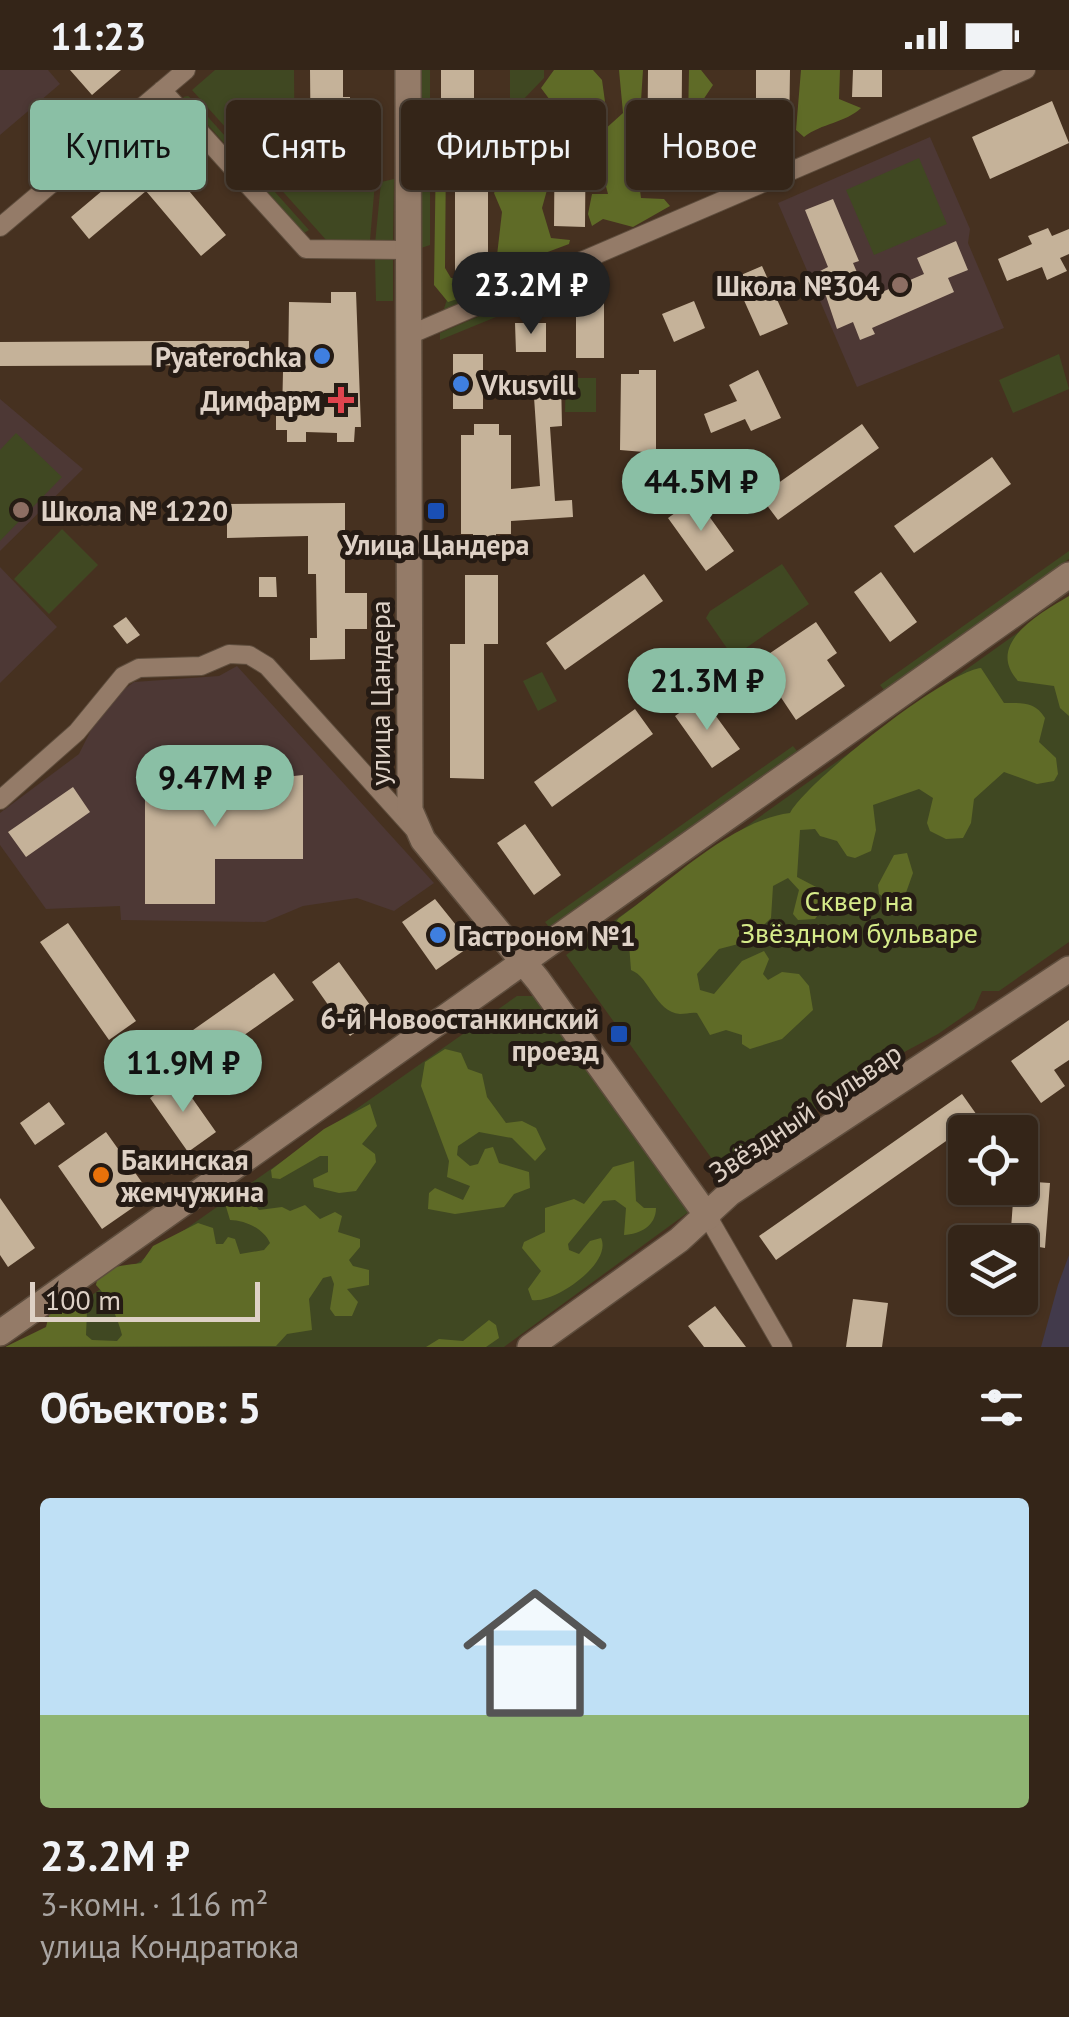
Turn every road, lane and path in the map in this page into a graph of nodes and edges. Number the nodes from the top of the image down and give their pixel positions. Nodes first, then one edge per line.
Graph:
1 (186, 70) edge
2 (408, 70) edge
3 (1026, 70) edge
4 (162, 90) junction
5 (0, 227) edge
6 (407, 250) junction
7 (406, 336) junction
8 (1069, 575) edge
9 (0, 800) edge
10 (423, 840) junction
11 (522, 958) junction
12 (1069, 970) edge
13 (708, 1217) junction
14 (0, 1333) edge
15 (530, 1347) edge
16 (784, 1347) edge

1 - 4 street
2 - 6 street, улица Цандера
3 - 7 street
4 - 5 street
4 - 6 street
6 - 7 street, улица Цандера
7 - 10 street, улица Цандера
8 - 11 street
9 - 10 street
10 - 11 street, улица Цандера
11 - 13 street, улица Цандера
11 - 14 street
12 - 13 street, Звёздный бульвар
13 - 15 street, Звёздный бульвар
13 - 16 street

